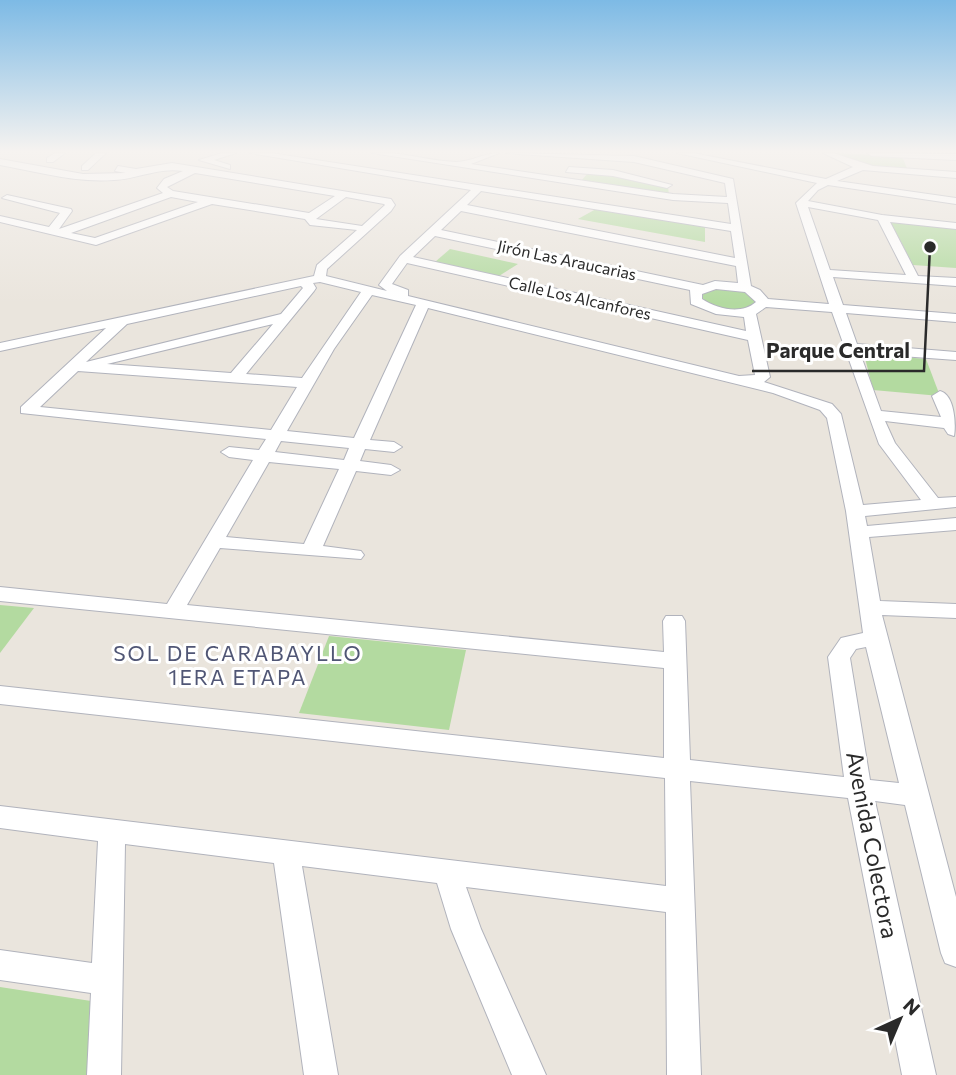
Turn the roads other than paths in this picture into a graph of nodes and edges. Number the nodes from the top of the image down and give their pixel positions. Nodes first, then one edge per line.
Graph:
1 (34, 203) edge
2 (143, 203) edge
3 (205, 203) edge
4 (225, 203) edge
5 (331, 203) edge
6 (388, 203) edge
7 (463, 203) edge
8 (576, 203) edge
9 (732, 203) edge
10 (801, 203) joint
11 (43, 205) junction
12 (459, 207) junction
13 (311, 217) junction
14 (882, 218) junction
15 (2, 219) edge
16 (956, 226) edge
17 (357, 227) dead end
18 (736, 228) junction
19 (57, 232) junction
20 (433, 232) junction
21 (42, 240) dead end
22 (404, 259) junction
23 (741, 263) junction
24 (827, 273) junction
25 (914, 279) junction
26 (313, 280) junction
27 (956, 282) edge
28 (701, 288) junction
29 (745, 288) junction
30 (368, 291) junction
31 (763, 303) junction
32 (423, 304) junction
33 (839, 309) junction
34 (749, 311) junction
35 (286, 317) junction
36 (956, 318) edge
37 (123, 321) junction
38 (755, 337) junction
39 (0, 347) edge
40 (852, 348) junction
41 (956, 356) edge
42 (79, 367) junction
43 (235, 378) junction
44 (306, 383) junction
45 (940, 396) dead end
46 (874, 415) junction
47 (954, 428) edge
48 (276, 434) junction
49 (358, 443) junction
50 (394, 447) dead end
51 (229, 452) dead end
52 (263, 456) junction
53 (348, 465) junction
54 (391, 470) dead end
55 (932, 502) junction
56 (956, 502) edge
57 (856, 521) junction
58 (956, 524) edge
59 (212, 541) junction
60 (311, 550) junction
61 (354, 555) dead end
62 (0, 594) edge
63 (868, 607) junction
64 (173, 611) junction
65 (956, 611) edge
66 (674, 621) dead end
67 (875, 638) junction
68 (675, 661) junction
69 (0, 695) edge
70 (677, 769) junction
71 (859, 789) junction
72 (913, 795) junction
73 (0, 817) edge
74 (111, 831) junction
75 (286, 852) junction
76 (447, 872) junction
77 (680, 901) junction
78 (956, 953) edge
79 (0, 965) edge
80 (108, 980) junction
81 (104, 1075) edge
82 (321, 1075) edge
83 (529, 1075) edge
84 (684, 1075) edge
85 (919, 1075) edge

1 - 11 street
2 - 19 street
3 - 19 street
4 - 13 street
5 - 13 street
6 - 26 street
7 - 12 street
8 - 18 street
9 - 18 street
10 - 14 street
10 - 24 street
11 - 15 street
11 - 19 street
12 - 20 street
12 - 23 street
13 - 17 street
14 - 16 street
14 - 25 street
15 - 19 street
18 - 23 street
19 - 21 street
20 - 22 street
20 - 28 street, Jirón Las Araucarias
22 - 38 street, Calle Los Alcanfores
22 - 38 street
23 - 29 street
24 - 25 street
24 - 33 street
25 - 27 street
26 - 30 street
26 - 35 street
26 - 37 street
28 - 29 street, Jirón Las Araucarias
28 - 34 street
29 - 31 street
30 - 32 street
30 - 44 street
31 - 33 street
31 - 34 street
32 - 49 street
32 - 57 street
33 - 36 street
33 - 40 street
34 - 38 street
35 - 42 street
35 - 43 street
37 - 39 street
37 - 42 street
40 - 41 street
40 - 46 street
42 - 43 street
42 - 48 street
43 - 44 street
44 - 48 street
45 - 47 street
46 - 47 street
46 - 55 street
48 - 49 street
48 - 52 street
49 - 50 street
49 - 53 street
51 - 52 street
52 - 53 street
52 - 59 street
53 - 54 street
53 - 60 street
55 - 56 street
55 - 57 street
57 - 58 street
57 - 63 street
59 - 60 street
59 - 64 street
60 - 61 street
62 - 64 street
63 - 65 street
63 - 67 street
64 - 68 street
66 - 68 street
67 - 71 street, Avenida Colectora
67 - 72 street
68 - 70 street
69 - 70 street
70 - 71 street
70 - 77 street
71 - 72 street
71 - 85 street, Avenida Colectora
72 - 78 street
73 - 74 street
74 - 75 street
74 - 80 street
75 - 76 street
75 - 82 street
76 - 77 street
76 - 83 street
77 - 84 street
79 - 80 street
80 - 81 street

